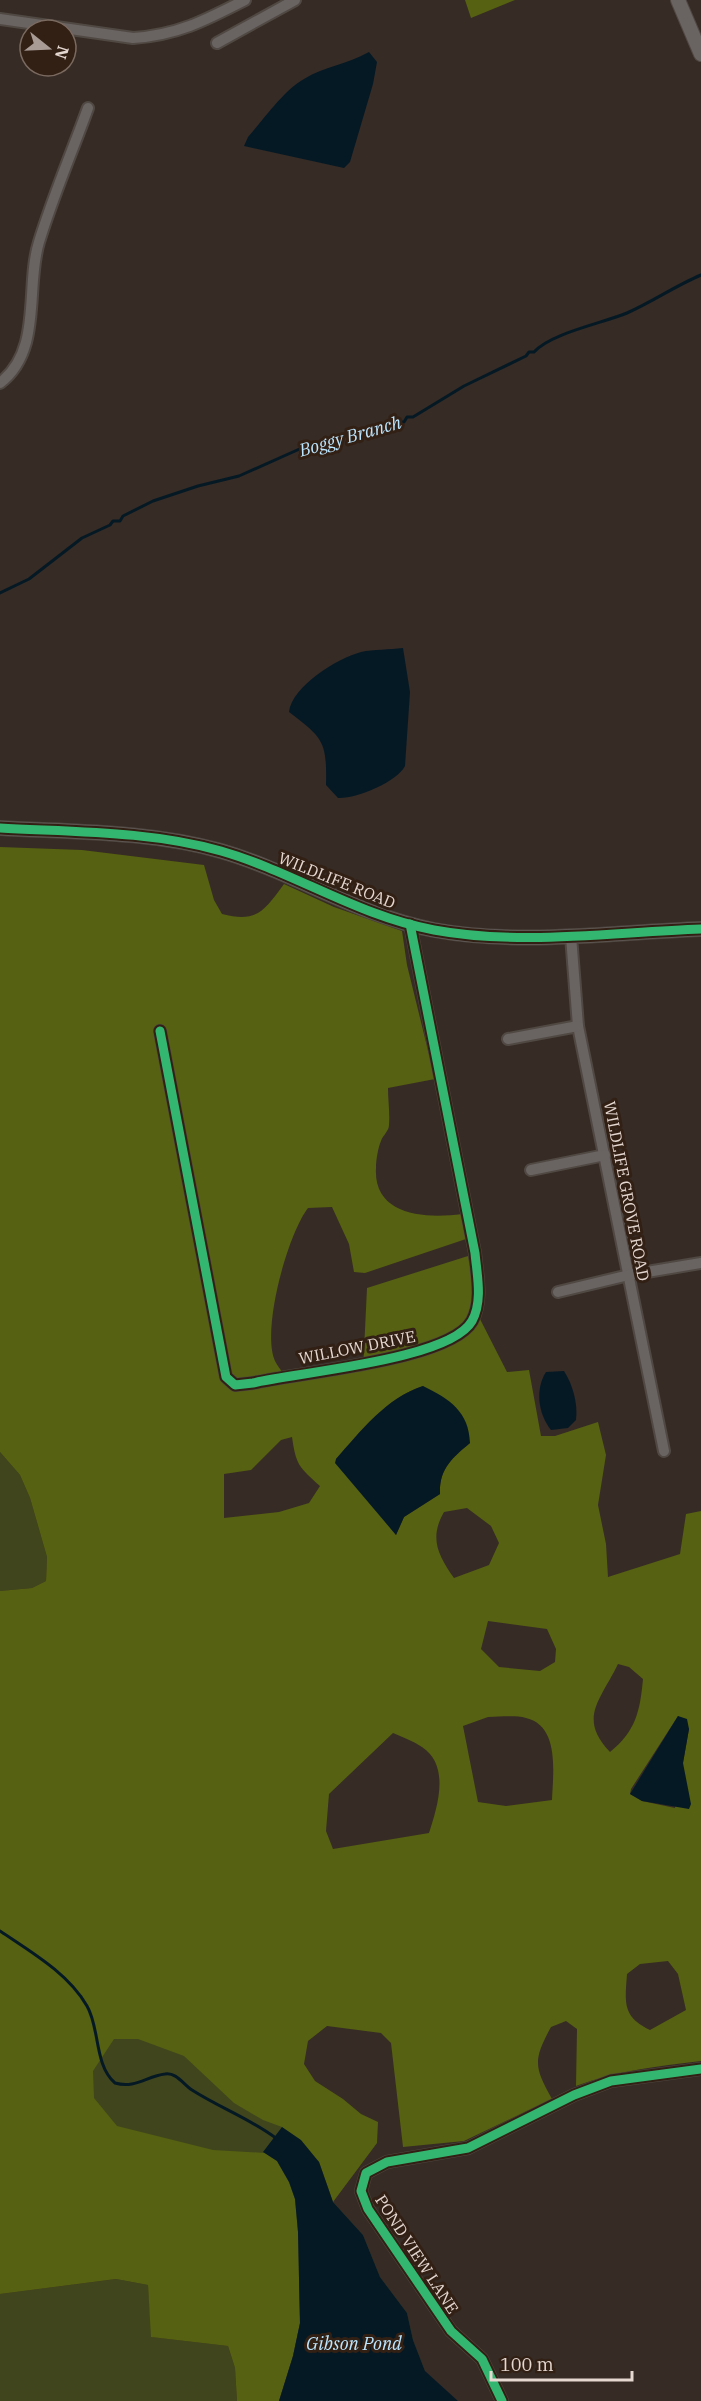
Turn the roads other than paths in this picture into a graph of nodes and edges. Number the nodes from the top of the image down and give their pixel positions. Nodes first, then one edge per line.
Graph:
1 (245, 0) edge
2 (295, 0) edge
3 (678, 0) edge
4 (0, 19) edge
5 (217, 43) dead end
6 (701, 54) edge
7 (88, 108) dead end
8 (0, 383) edge
9 (0, 828) edge
10 (410, 924) junction
11 (701, 929) edge
12 (571, 936) junction
13 (578, 1026) junction
14 (160, 1031) dead end
15 (508, 1039) dead end
16 (605, 1155) junction
17 (531, 1170) dead end
18 (701, 1263) edge
19 (629, 1275) junction
20 (558, 1292) dead end
21 (664, 1451) dead end
22 (701, 2069) edge
23 (502, 2401) edge

1 - 4 street
2 - 5 street
3 - 6 street
7 - 8 street
9 - 10 street, WILDLIFE ROAD
10 - 12 street, WILDLIFE ROAD
10 - 14 street, WILLOW DRIVE
11 - 12 street, WILDLIFE ROAD
12 - 13 street, WILDLIFE GROVE ROAD
13 - 15 street
13 - 16 street, WILDLIFE GROVE ROAD
16 - 17 street
16 - 19 street, WILDLIFE GROVE ROAD
18 - 19 street
19 - 20 street
19 - 21 street, WILDLIFE GROVE ROAD
22 - 23 street, POND VIEW LANE

